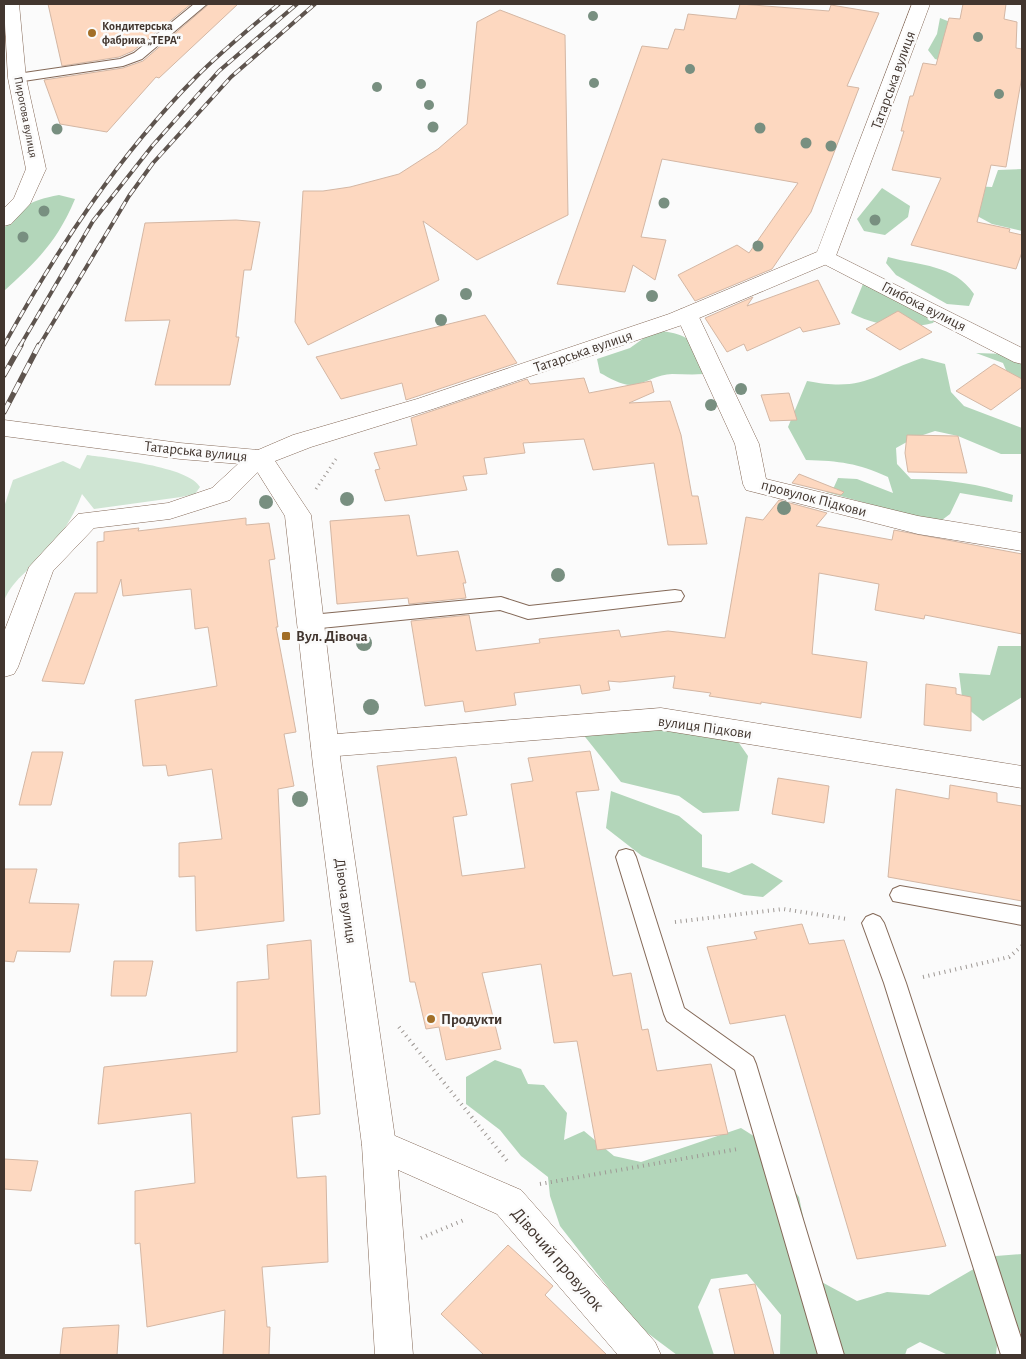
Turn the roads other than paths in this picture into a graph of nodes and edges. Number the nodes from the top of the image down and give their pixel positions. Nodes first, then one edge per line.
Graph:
1 (10, 4) edge
2 (201, 4) edge
3 (921, 4) edge
4 (17, 78) junction
5 (4, 220) edge
6 (826, 256) junction
7 (687, 315) junction
8 (1022, 356) edge
9 (4, 428) edge
10 (260, 458) junction
11 (1022, 542) edge
12 (675, 596) dead end
13 (310, 622) junction
14 (4, 667) edge
15 (325, 746) junction
16 (1022, 777) edge
17 (626, 857) dead end
18 (900, 895) dead end
19 (1022, 916) edge
20 (873, 923) road end
21 (379, 1145) junction
22 (394, 1355) edge
23 (642, 1355) edge
24 (831, 1355) edge
25 (1014, 1355) edge

1 - 4 street, Пирогова вулиця
2 - 4 lane
3 - 6 street, Татарська вулиця
4 - 5 street, Пирогова вулиця
6 - 7 street, Татарська вулиця
6 - 8 street, Глибока вулиця
7 - 10 street, Татарська вулиця
7 - 11 street, провулок Підкови
9 - 10 street, Татарська вулиця
10 - 13 street, Дівоча вулиця
10 - 14 street
12 - 13 lane
13 - 15 street, Дівоча вулиця
15 - 16 street, вулиця Підкови
15 - 21 street, Дівоча вулиця
17 - 24 lane
18 - 19 lane
20 - 25 lane
21 - 22 street, Дівоча вулиця
21 - 23 street, Дівочий провулок

